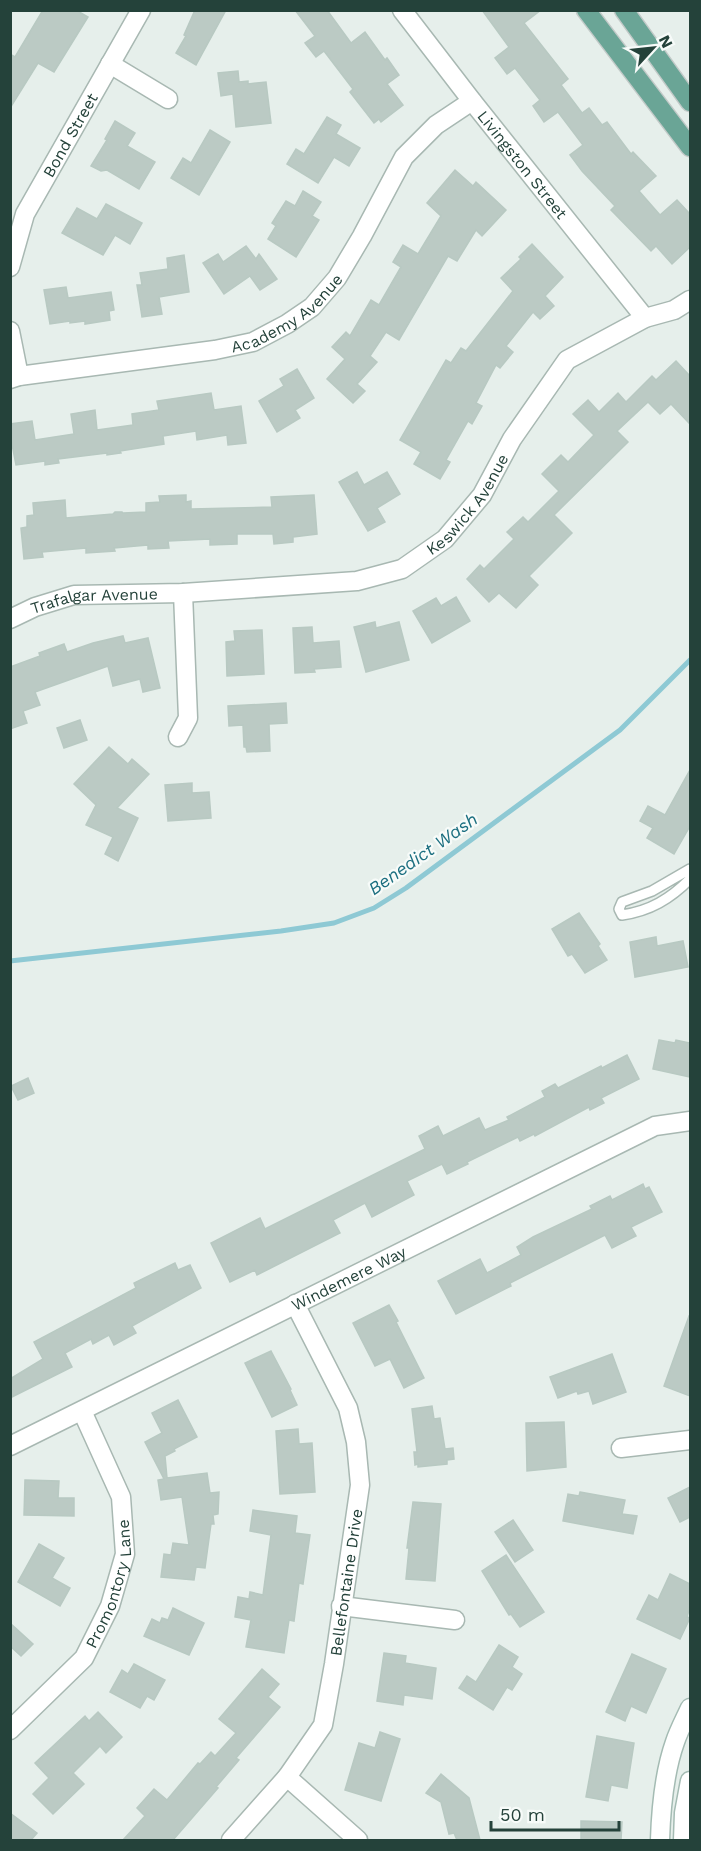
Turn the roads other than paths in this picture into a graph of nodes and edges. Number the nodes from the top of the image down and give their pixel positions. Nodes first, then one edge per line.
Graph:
1 (141, 10) edge
2 (402, 10) edge
3 (586, 10) edge
4 (624, 10) edge
5 (110, 64) junction
6 (168, 99) dead end
7 (472, 101) junction
8 (690, 102) edge
9 (690, 147) edge
10 (10, 267) edge
11 (690, 300) edge
12 (645, 318) junction
13 (10, 331) edge
14 (15, 378) edge
15 (183, 593) junction
16 (10, 619) edge
17 (178, 737) dead end
18 (690, 869) edge
19 (690, 879) edge
20 (690, 1121) edge
21 (295, 1304) junction
22 (82, 1411) junction
23 (690, 1440) edge
24 (10, 1446) edge
25 (621, 1448) dead end
26 (341, 1606) junction
27 (455, 1620) dead end
28 (690, 1708) edge
29 (10, 1730) edge
30 (287, 1777) junction
31 (690, 1781) edge
32 (231, 1840) edge
33 (358, 1840) edge
34 (660, 1840) edge
35 (683, 1840) edge

1 - 5 street, Bond Street
2 - 7 street, Livingston Street
3 - 9 main road
4 - 8 main road
5 - 6 street
5 - 10 street, Bond Street
7 - 12 street, Livingston Street
7 - 14 street, Academy Avenue
11 - 12 street, Keswick Avenue
12 - 15 street, Keswick Avenue
13 - 14 street
15 - 16 street, Trafalgar Avenue
15 - 17 street
18 - 19 lane
20 - 21 street, Windemere Way
21 - 22 street, Windemere Way
21 - 26 street, Bellefontaine Drive
22 - 24 street, Windemere Way
22 - 29 street, Promontory Lane
23 - 25 street
26 - 27 street
26 - 30 street, Bellefontaine Drive
28 - 34 street
30 - 32 street, Bellefontaine Drive
30 - 33 street
31 - 35 street

